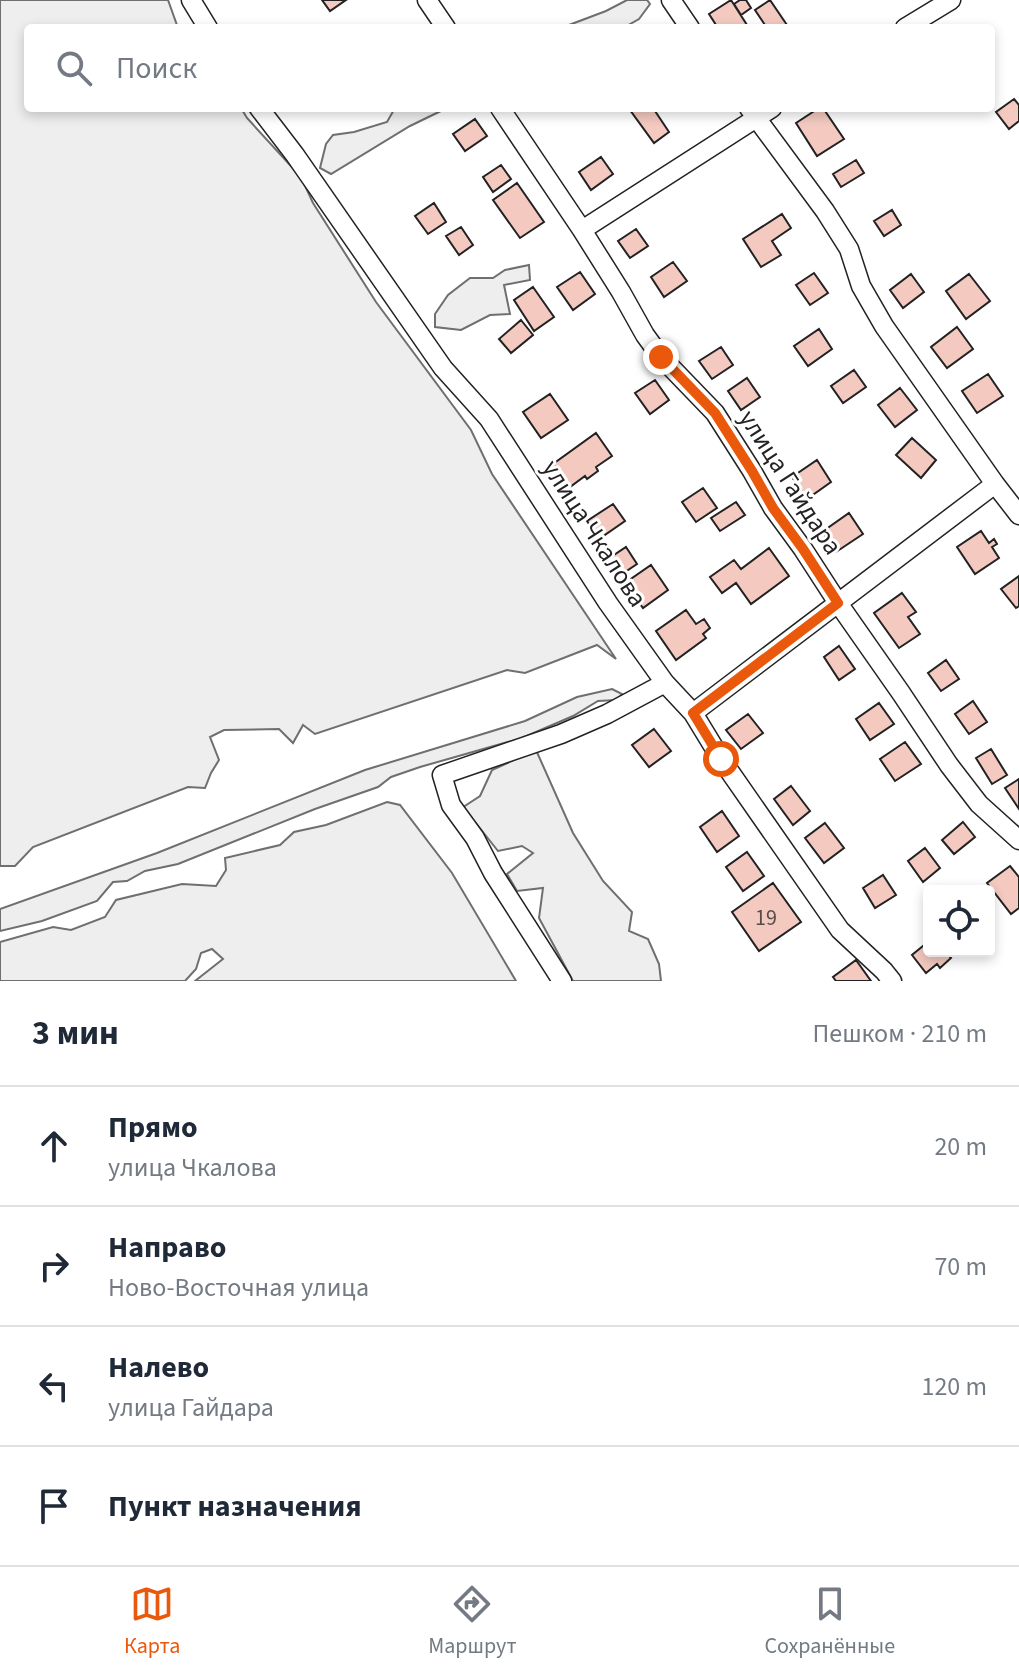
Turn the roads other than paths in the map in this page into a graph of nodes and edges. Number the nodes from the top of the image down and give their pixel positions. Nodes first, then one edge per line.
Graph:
1 (191, 0) edge
2 (427, 0) edge
3 (671, 0) edge
4 (951, 0) edge
5 (206, 24) edge
6 (443, 24) edge
7 (687, 24) edge
8 (912, 24) edge
9 (262, 112) edge
10 (503, 112) edge
11 (758, 112) edge
12 (760, 112) edge
13 (582, 230) junction
14 (995, 484) junction
15 (1019, 515) edge
16 (838, 603) junction
17 (665, 683) junction
18 (693, 713) junction
19 (1019, 840) edge
20 (562, 981) edge
21 (892, 981) edge

1 - 5 street
2 - 6 street
3 - 7 street
4 - 8 street
9 - 17 street, улица Чкалова
10 - 13 street, улица Гайдара
11 - 13 street
12 - 14 street
13 - 16 street, улица Гайдара
14 - 15 street
14 - 16 street
16 - 18 street
16 - 19 street, улица Гайдара
17 - 18 street, улица Чкалова
17 - 20 street
18 - 21 street, улица Чкалова

